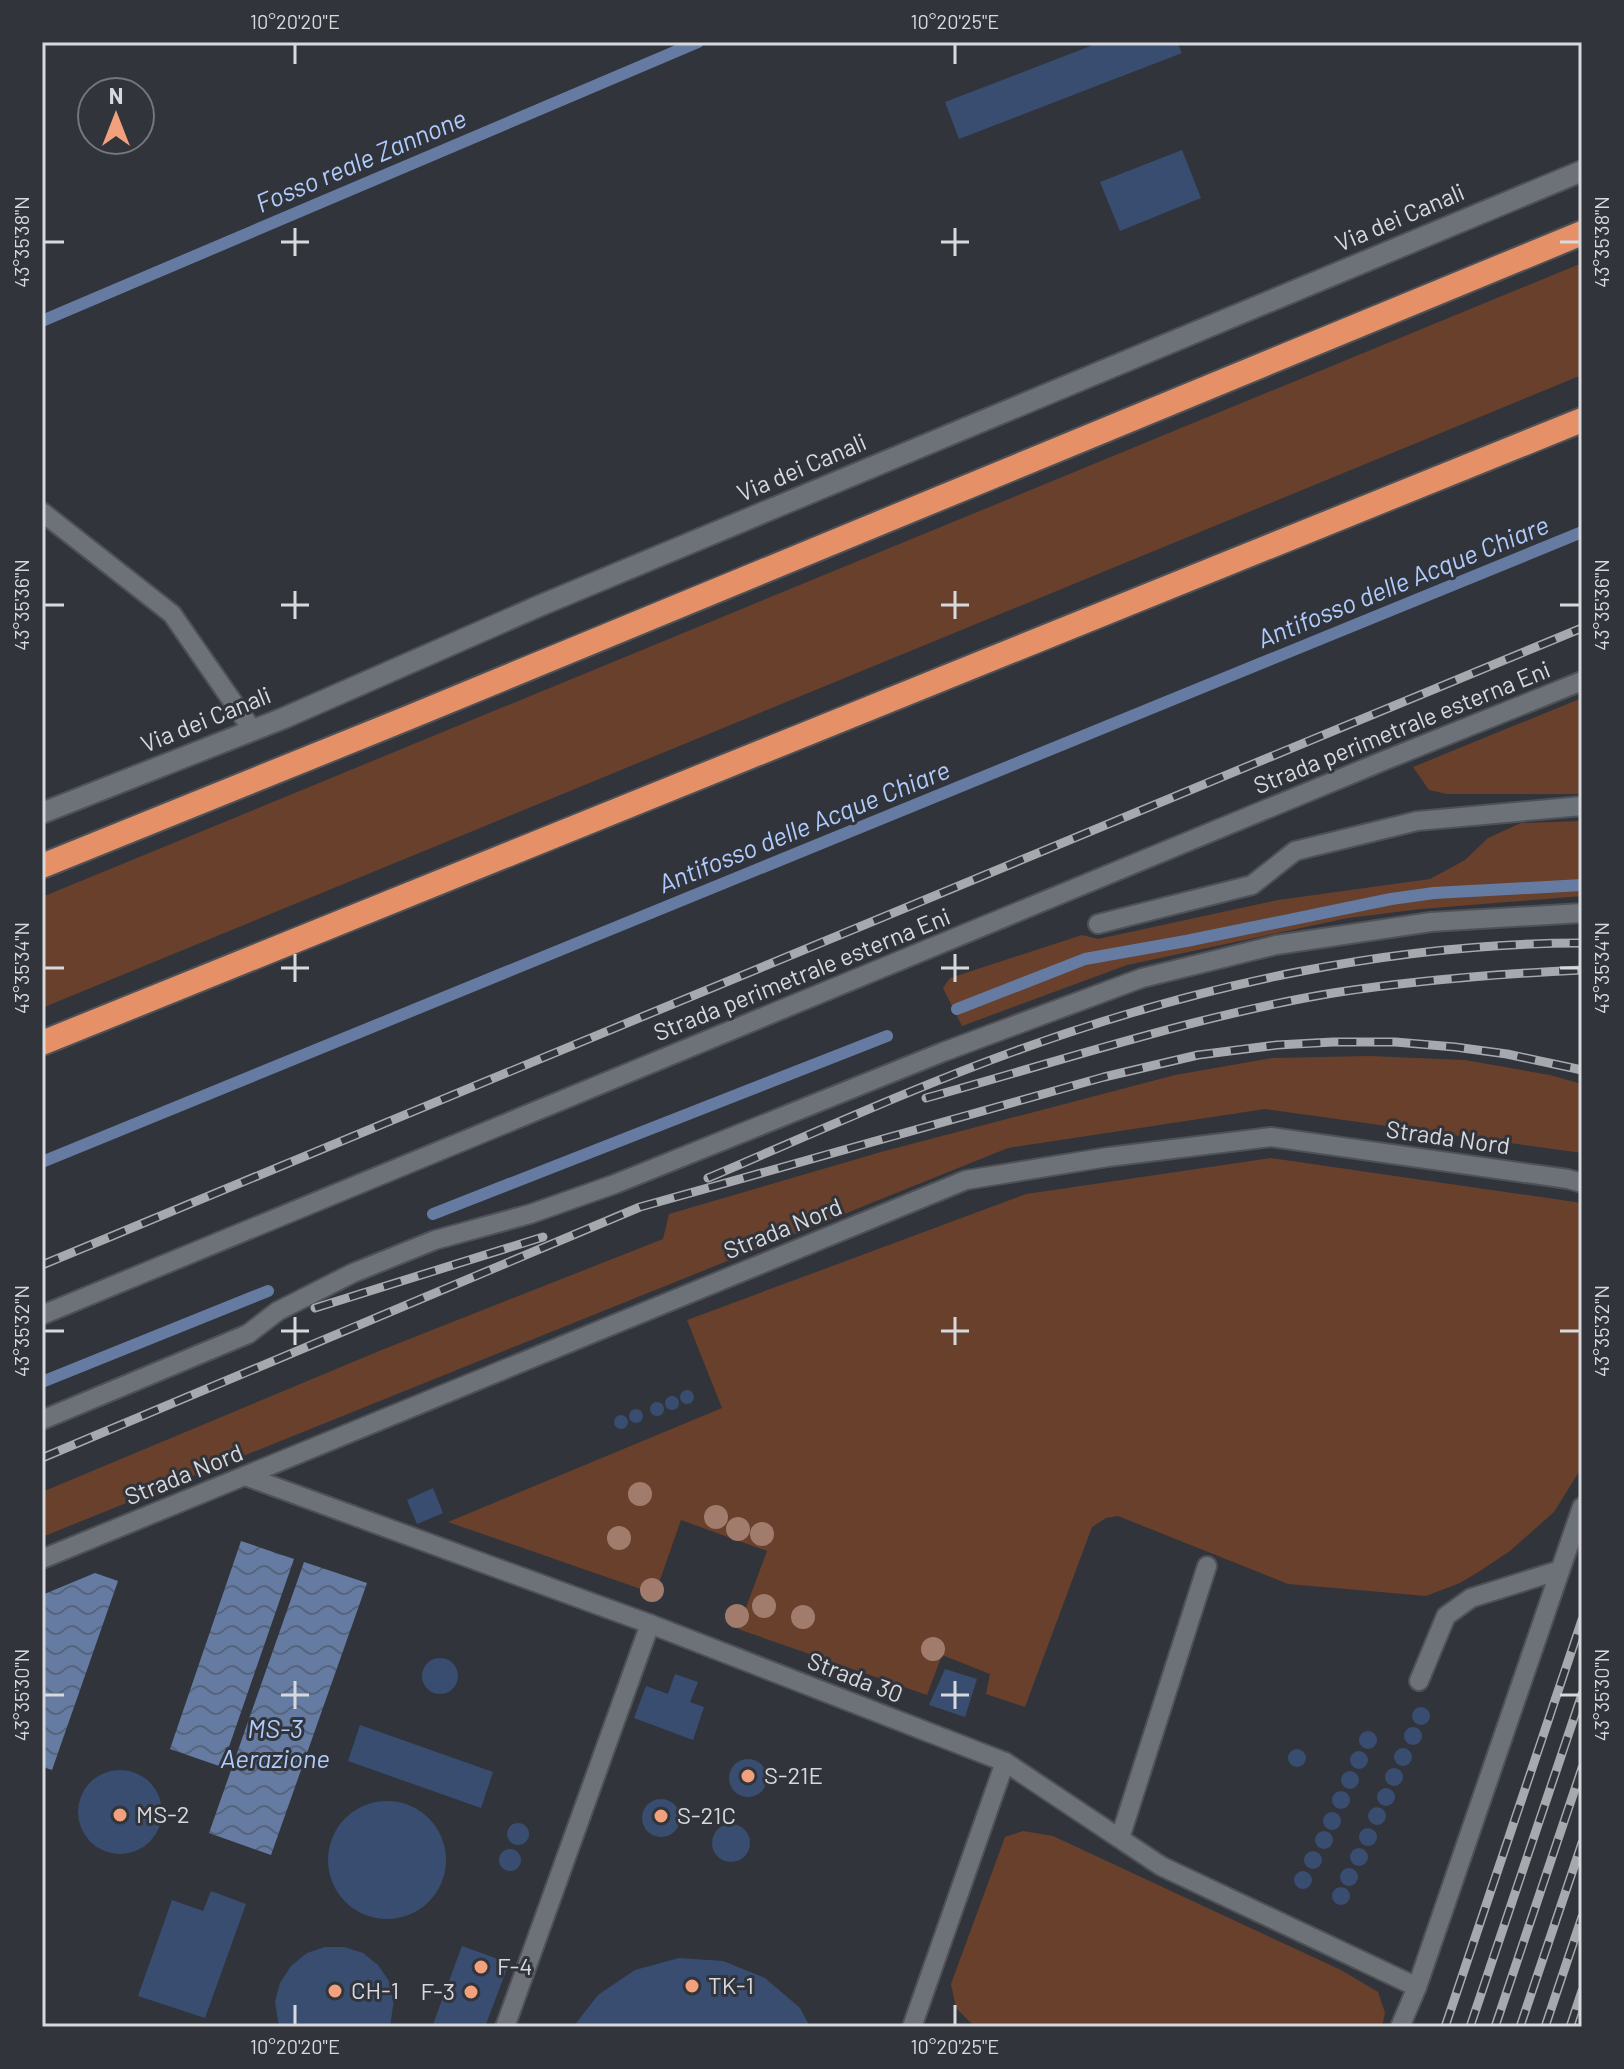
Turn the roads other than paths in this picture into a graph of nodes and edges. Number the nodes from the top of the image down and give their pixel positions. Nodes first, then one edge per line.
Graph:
1 (1582, 171) edge
2 (1582, 233) edge
3 (1582, 420) edge
4 (42, 512) edge
5 (1582, 681) edge
6 (253, 731) junction
7 (1582, 806) edge
8 (42, 813) edge
9 (42, 866) edge
10 (1582, 913) edge
11 (1098, 924) dead end
12 (42, 1043) edge
13 (1582, 1183) edge
14 (42, 1315) edge
15 (42, 1420) edge
16 (245, 1476) junction
17 (1582, 1507) edge
18 (42, 1559) edge
19 (1207, 1566) dead end
20 (1560, 1570) junction
21 (650, 1624) junction
22 (1419, 1681) dead end
23 (1005, 1762) junction
24 (1120, 1838) junction
25 (1417, 1987) junction
26 (505, 2027) edge
27 (912, 2027) edge
28 (1400, 2027) edge

1 - 6 street, Via dei Canali
2 - 9 highway
3 - 12 highway
4 - 6 lane
5 - 14 lane, Strada perimetrale esterna Eni
6 - 8 street, Via dei Canali
7 - 11 lane
10 - 15 lane
13 - 16 lane, Strada Nord
16 - 18 lane, Strada Nord
16 - 21 lane, Strada 30
17 - 20 lane
19 - 24 lane
20 - 22 lane
20 - 25 lane
21 - 23 lane, Strada 30
21 - 26 lane
23 - 24 lane, Strada 30
23 - 27 lane
24 - 25 lane, Strada 30
25 - 28 lane

